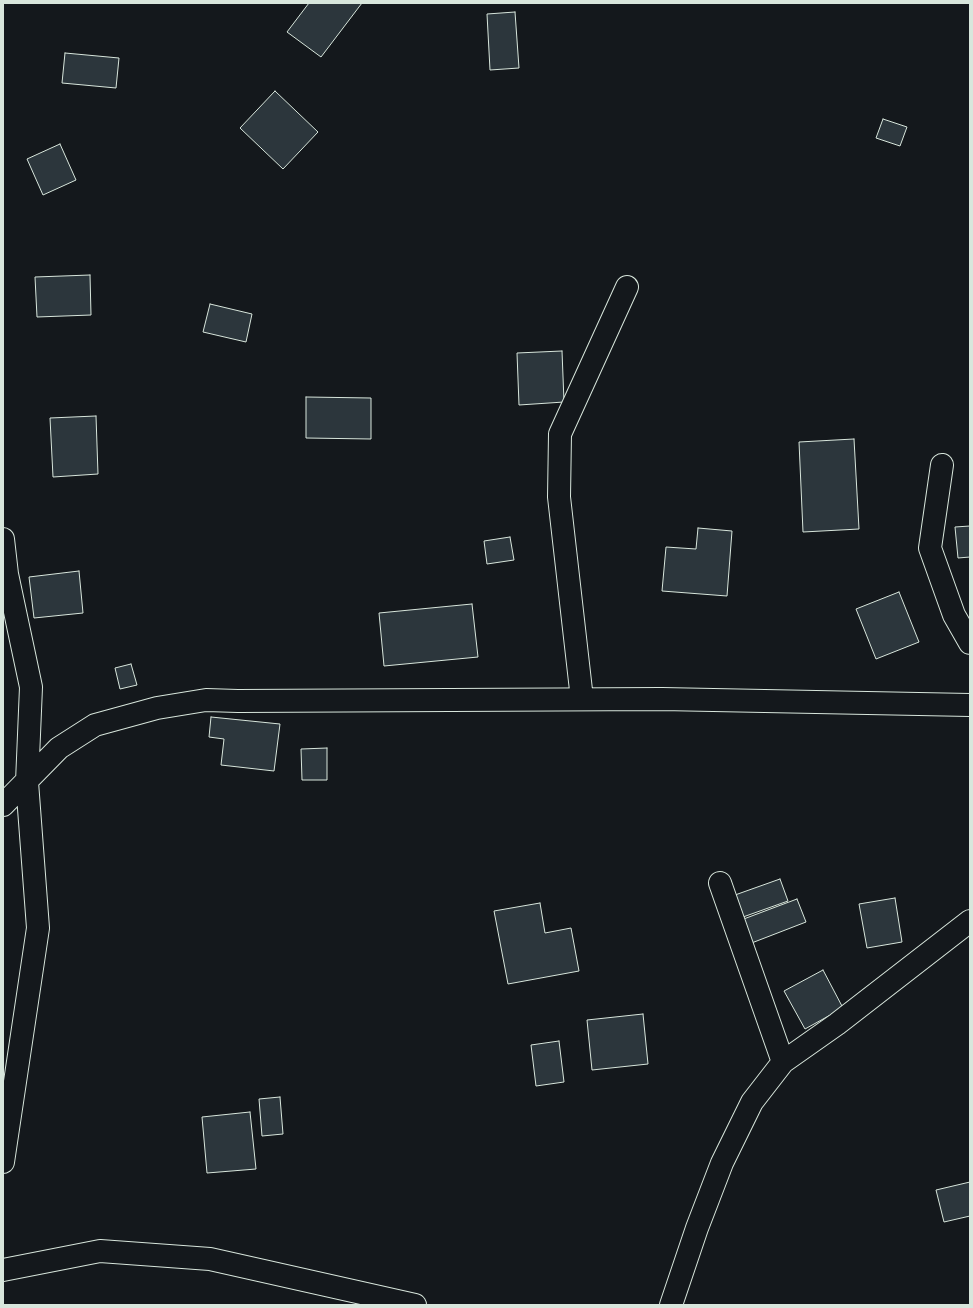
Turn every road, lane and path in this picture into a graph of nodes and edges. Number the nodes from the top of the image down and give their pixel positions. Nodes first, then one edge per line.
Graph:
1 (627, 287) dead end
2 (942, 465) dead end
3 (3, 539) edge
4 (970, 643) edge
5 (582, 699) junction
6 (970, 705) edge
7 (27, 782) junction
8 (3, 805) edge
9 (720, 883) dead end
10 (970, 921) edge
11 (783, 1062) junction
12 (3, 1162) edge
13 (3, 1270) edge
14 (415, 1305) edge
15 (672, 1305) edge

1 - 5 street
2 - 4 street
3 - 7 street
5 - 6 street
5 - 7 street
7 - 8 street
7 - 12 street
9 - 11 street
10 - 11 street
11 - 15 street
13 - 14 street

